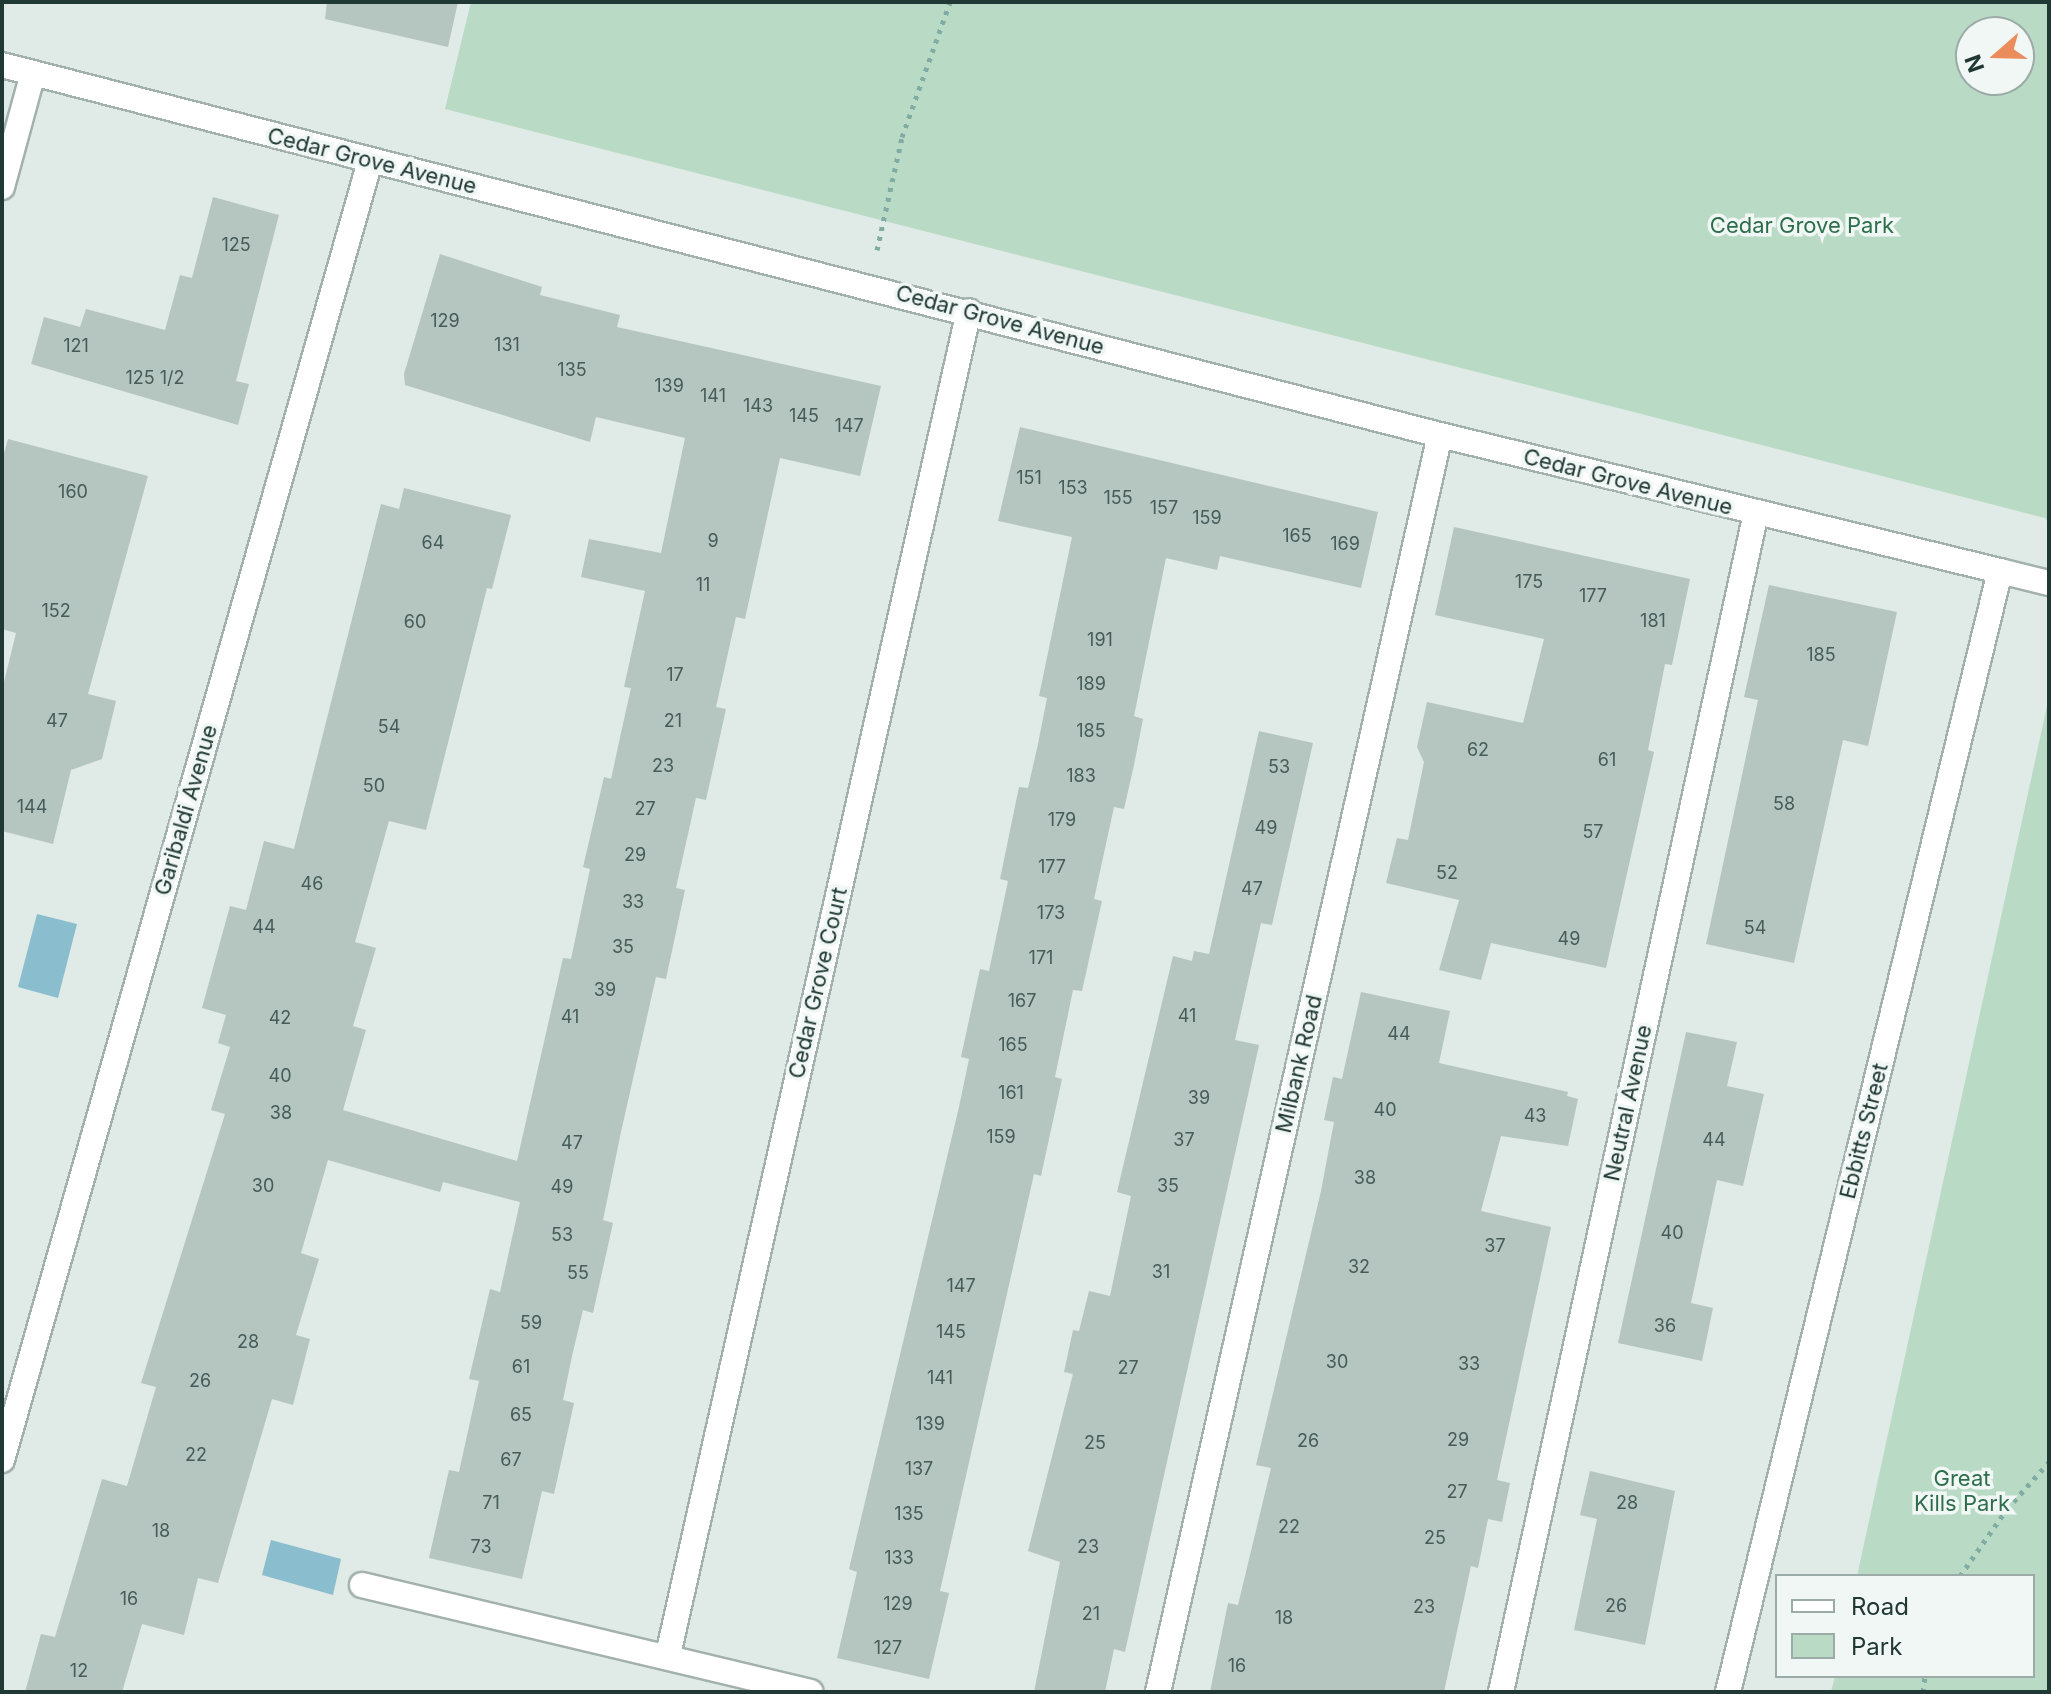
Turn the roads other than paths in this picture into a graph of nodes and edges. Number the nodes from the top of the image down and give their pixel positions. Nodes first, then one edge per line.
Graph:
1 (2, 65) edge
2 (33, 73) junction
3 (370, 161) junction
4 (2, 187) edge
5 (969, 311) junction
6 (1440, 435) junction
7 (1756, 513) junction
8 (2000, 571) junction
9 (2049, 583) edge
10 (2, 1460) edge
11 (362, 1585) dead end
12 (668, 1655) junction
13 (810, 1692) edge
14 (1158, 1692) edge
15 (1501, 1692) edge
16 (1728, 1692) edge

1 - 2 street, Cedar Grove Avenue
2 - 3 street, Cedar Grove Avenue
2 - 4 street
3 - 5 street, Cedar Grove Avenue
3 - 10 street, Garibaldi Avenue
5 - 6 street, Cedar Grove Avenue
5 - 12 street, Cedar Grove Court
6 - 7 street, Cedar Grove Avenue
6 - 14 street, Milbank Road
7 - 8 street, Cedar Grove Avenue
7 - 15 street, Neutral Avenue
8 - 9 street, Cedar Grove Avenue
8 - 16 street, Ebbitts Street
11 - 12 street
12 - 13 street

